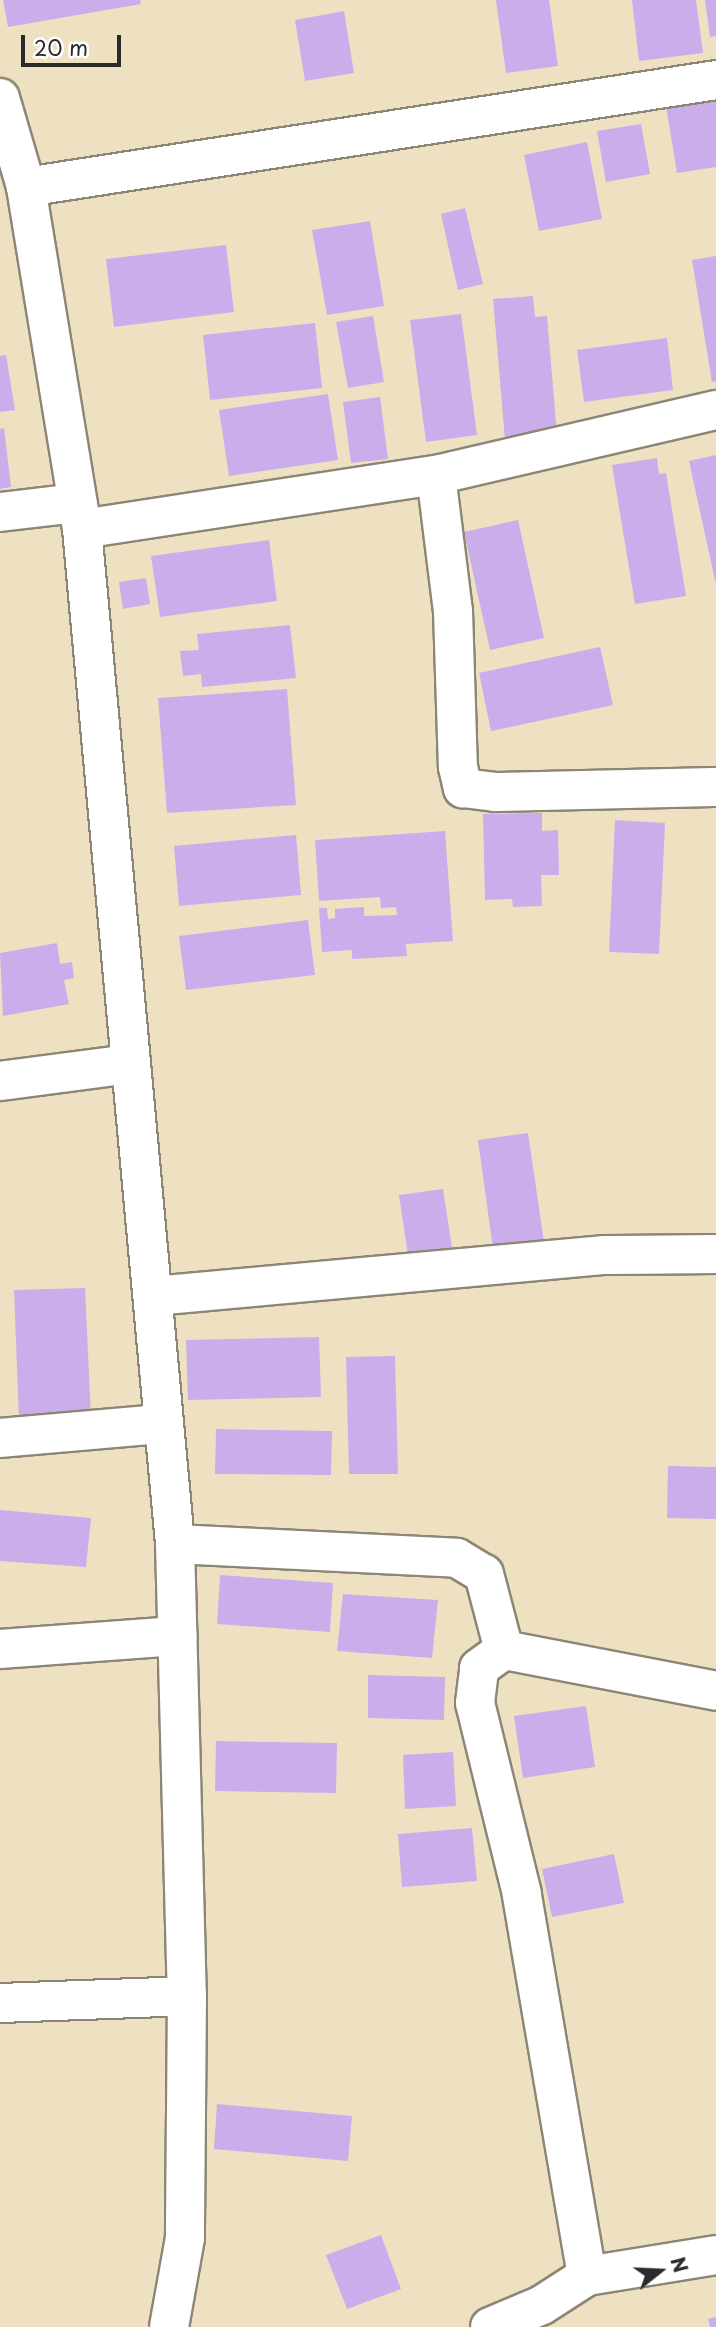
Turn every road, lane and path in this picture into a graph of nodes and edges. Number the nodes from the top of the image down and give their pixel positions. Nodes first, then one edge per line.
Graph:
1 (716, 80) edge
2 (0, 99) edge
3 (6, 140) edge
4 (26, 187) junction
5 (716, 410) edge
6 (436, 475) junction
7 (0, 512) edge
8 (80, 516) junction
9 (716, 787) edge
10 (129, 1064) junction
11 (0, 1081) edge
12 (716, 1254) edge
13 (154, 1296) junction
14 (161, 1424) junction
15 (0, 1438) edge
16 (175, 1544) junction
17 (178, 1636) junction
18 (0, 1649) edge
19 (504, 1650) junction
20 (716, 1691) edge
21 (187, 1996) junction
22 (0, 2003) edge
23 (716, 2255) edge
24 (587, 2276) junction
25 (169, 2327) edge
26 (490, 2327) edge

1 - 4 street
2 - 3 street
3 - 4 street
4 - 8 street
5 - 6 street
6 - 8 street
6 - 9 street
7 - 8 street
8 - 10 street
10 - 11 street
10 - 13 street
12 - 13 street
13 - 14 street
14 - 15 street
14 - 16 street
16 - 17 street
16 - 19 street
17 - 18 street
17 - 21 street
19 - 20 street
19 - 24 street
21 - 22 street
21 - 25 street
23 - 24 street
24 - 26 street

